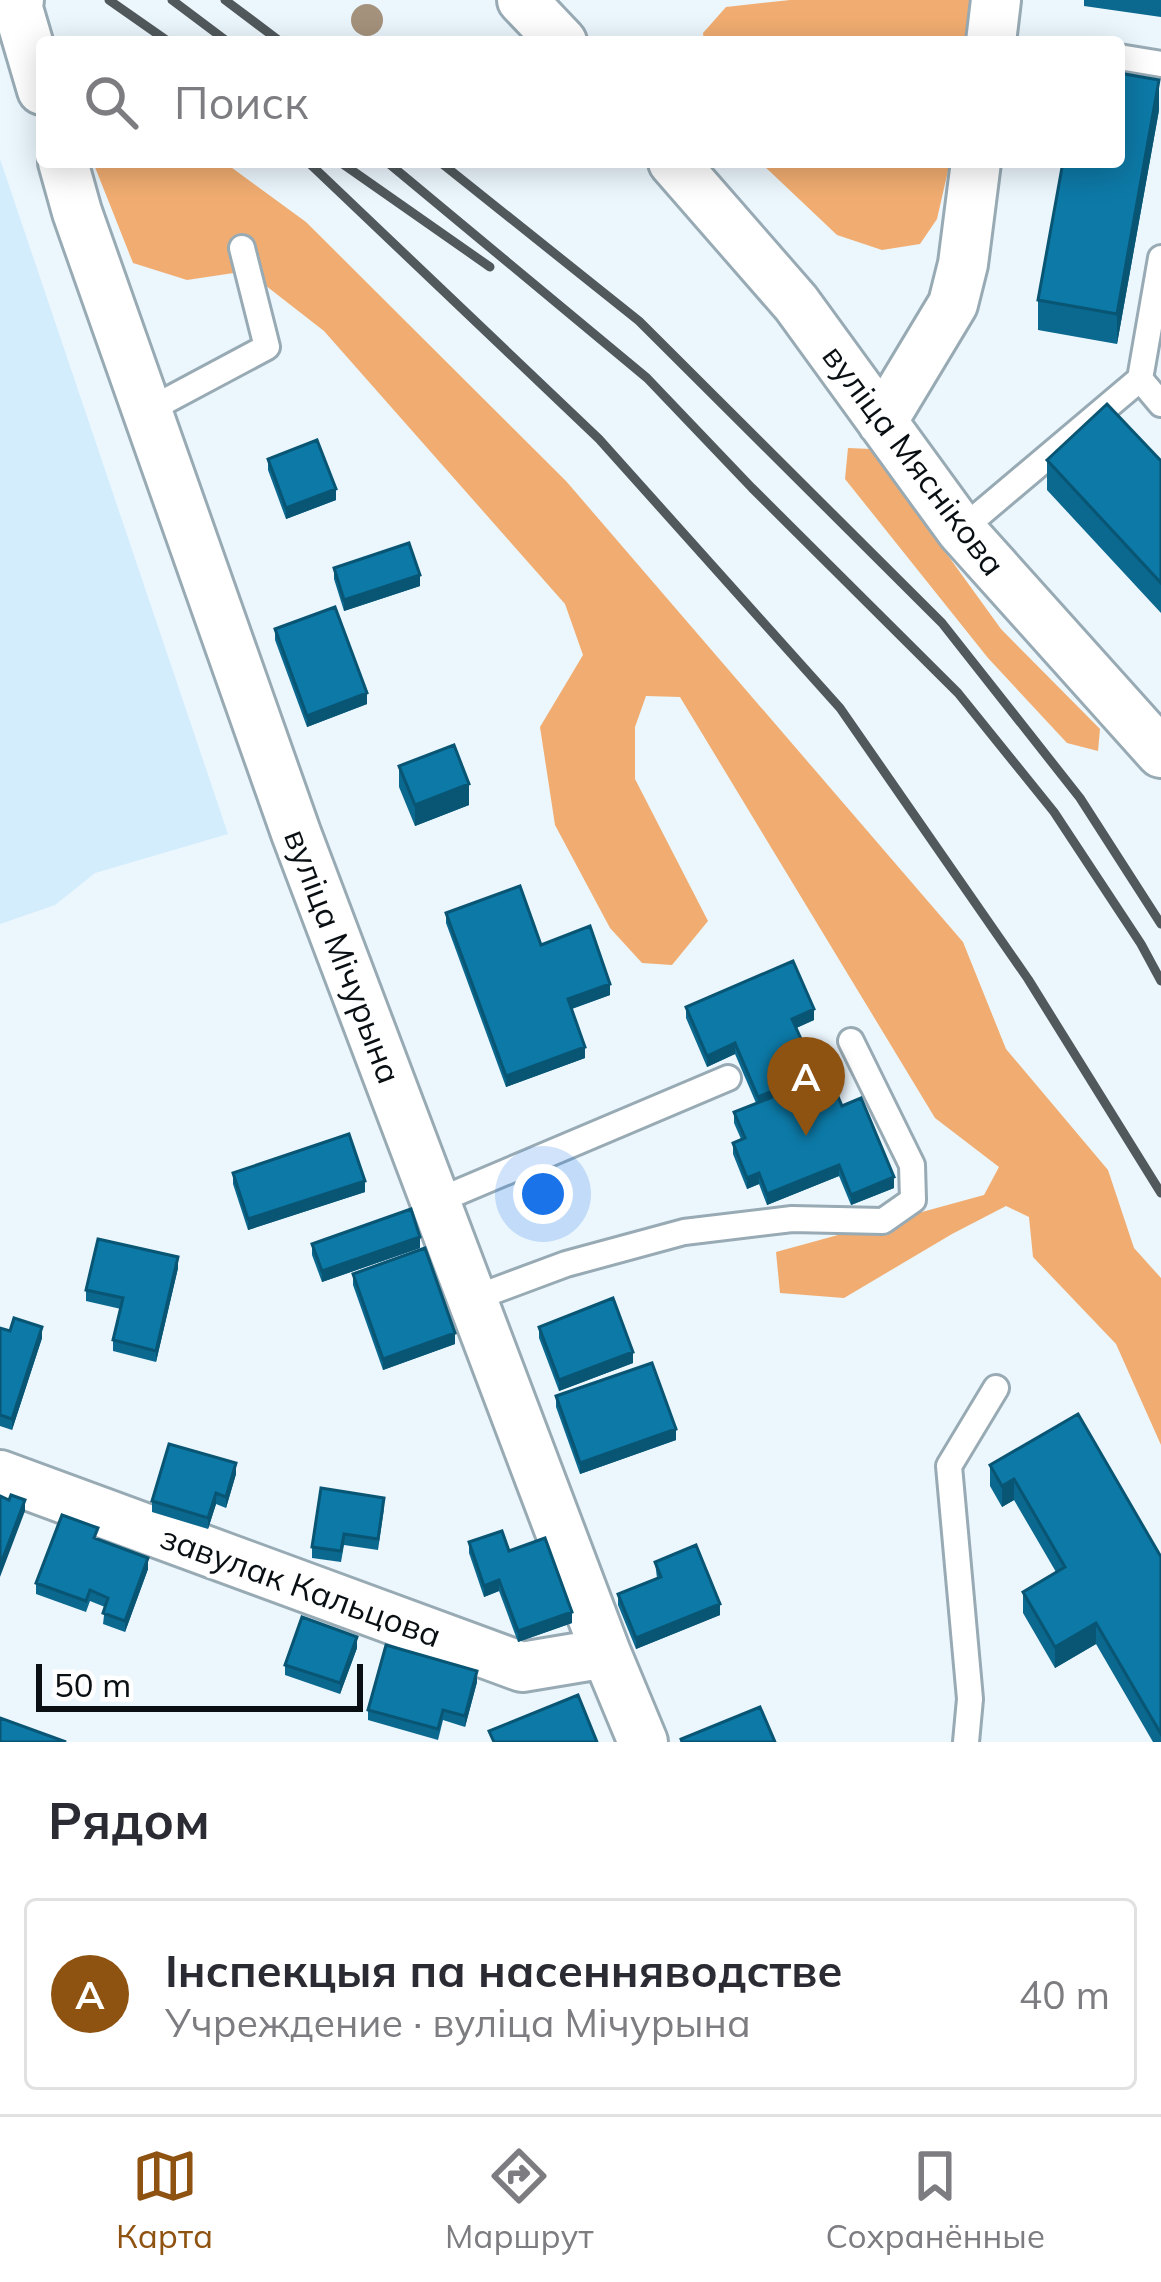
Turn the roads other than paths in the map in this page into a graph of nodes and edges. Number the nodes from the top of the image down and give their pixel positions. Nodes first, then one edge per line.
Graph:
1 (522, 0) edge
2 (12, 6) edge
3 (556, 36) edge
4 (1125, 58) edge
5 (1161, 64) edge
6 (36, 73) edge
7 (65, 168) edge
8 (679, 168) edge
9 (975, 168) edge
10 (242, 248) dead end
11 (1161, 258) edge
12 (1140, 379) junction
13 (1161, 404) edge
14 (147, 411) junction
15 (882, 422) junction
16 (961, 530) junction
17 (1161, 753) edge
18 (850, 1041) dead end
19 (728, 1078) dead end
20 (436, 1202) junction
21 (472, 1299) junction
22 (996, 1388) dead end
23 (0, 1475) edge
24 (606, 1653) junction
25 (643, 1742) edge
26 (966, 1742) edge

1 - 3 street
2 - 6 street
4 - 5 lane
7 - 14 street, вуліца Мічурына
8 - 15 street, вуліца Мяснікова
9 - 15 street
10 - 14 lane
11 - 12 lane
12 - 13 lane
12 - 16 lane
14 - 20 street, вуліца Мічурына
15 - 16 street, вуліца Мяснікова
16 - 17 street, вуліца Мяснікова
18 - 21 lane
19 - 20 lane
20 - 21 street, вуліца Мічурына
21 - 24 street, вуліца Мічурына
22 - 26 lane
23 - 24 street, завулак Кальцова
24 - 25 street, вуліца Мічурына

